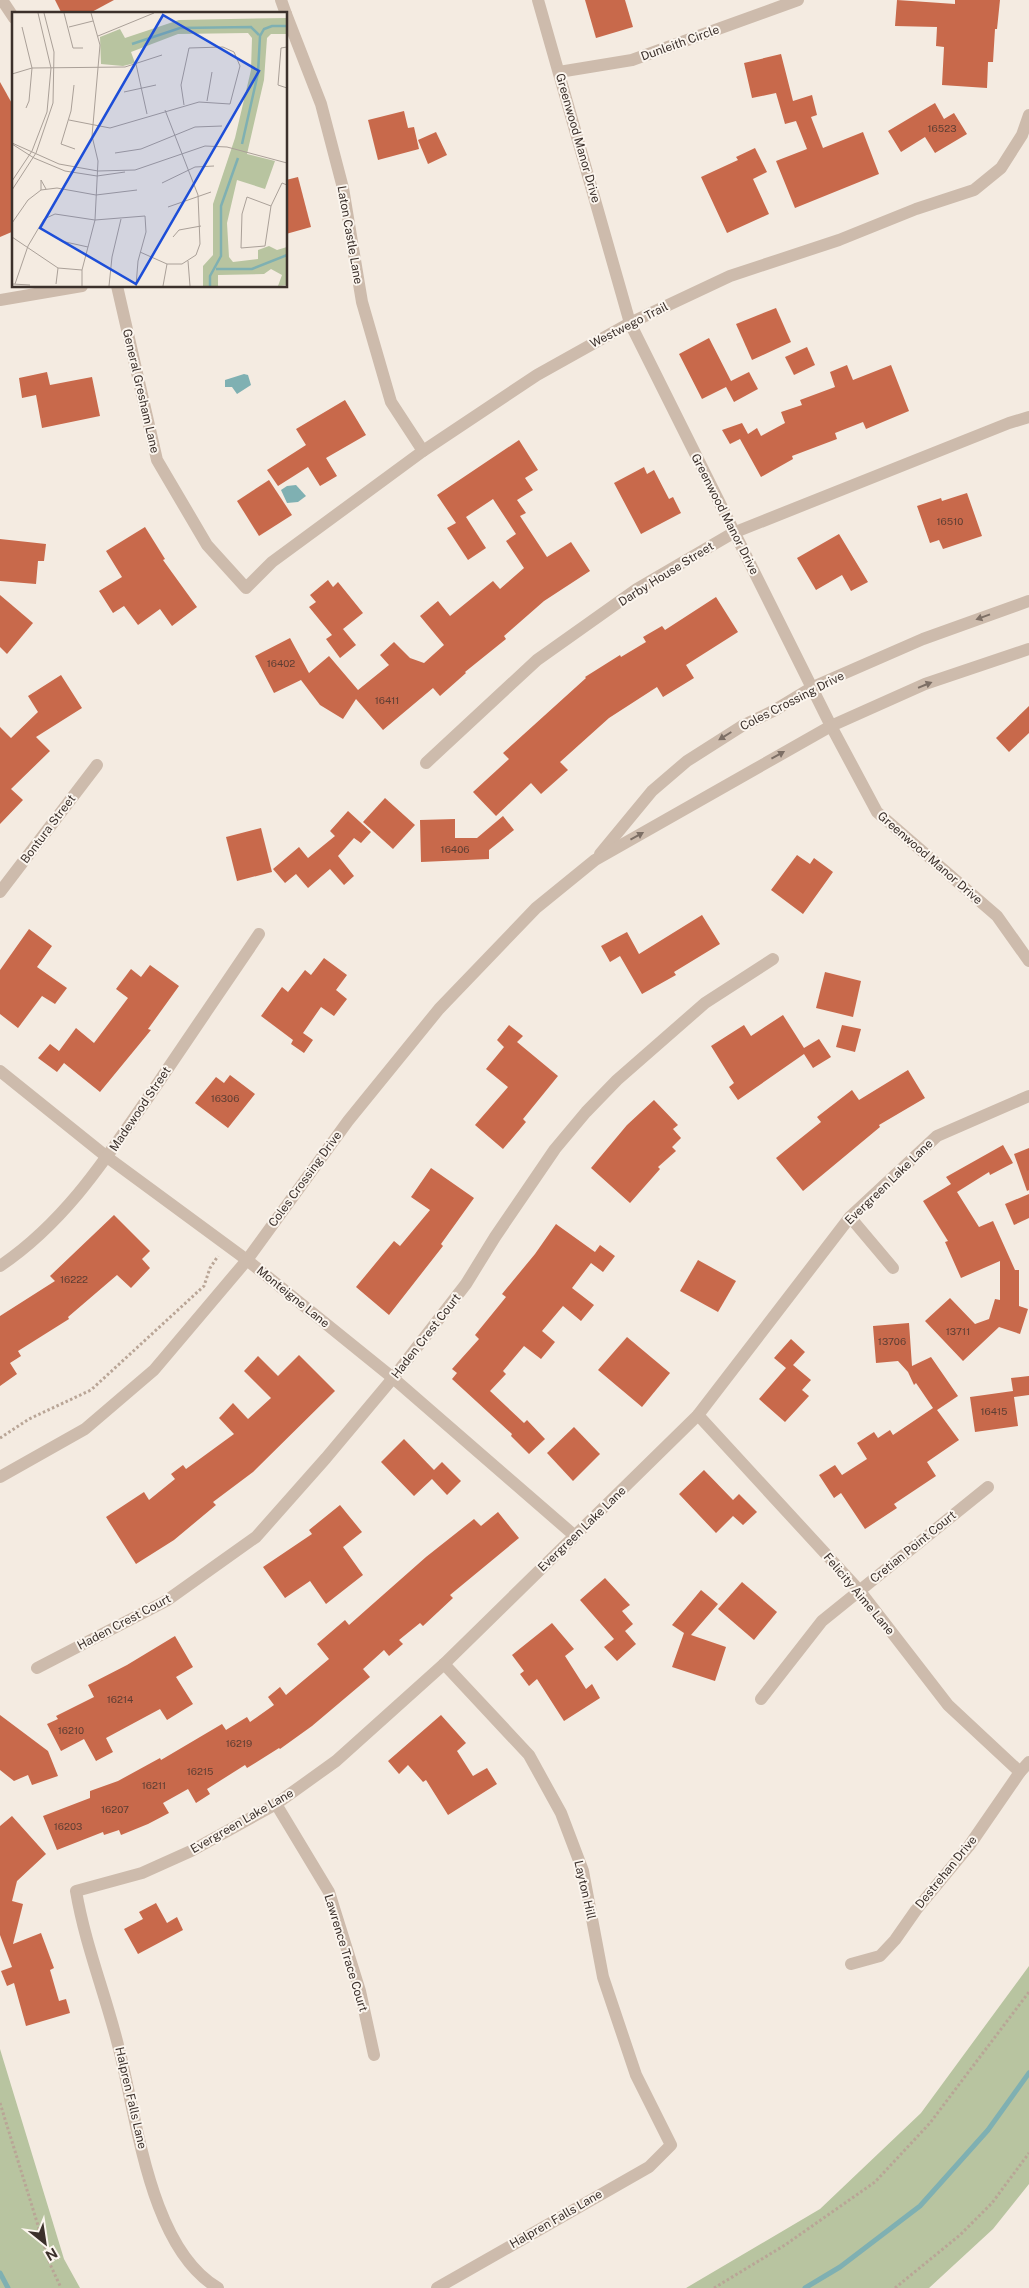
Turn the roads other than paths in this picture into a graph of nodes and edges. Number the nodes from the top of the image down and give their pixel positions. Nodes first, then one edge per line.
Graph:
1 (2, 0) edge
2 (281, 0) edge
3 (538, 0) edge
4 (798, 0) edge
5 (285, 12) edge
6 (12, 15) edge
7 (288, 19) edge
8 (559, 72) junction
9 (1029, 115) edge
10 (70, 288) edge
11 (117, 288) edge
12 (0, 300) edge
13 (630, 323) junction
14 (1029, 417) edge
15 (423, 450) junction
16 (733, 533) junction
17 (246, 588) joint
18 (1029, 601) edge
19 (1029, 649) edge
20 (813, 687) junction
21 (831, 726) junction
22 (426, 763) dead end
23 (97, 765) dead end
24 (595, 860) junction
25 (0, 892) edge
26 (259, 934) dead end
27 (773, 959) dead end
28 (1029, 961) edge
29 (0, 1071) edge
30 (1029, 1096) edge
31 (107, 1158) junction
32 (850, 1217) junction
33 (247, 1260) junction
34 (0, 1266) edge
35 (893, 1268) dead end
36 (393, 1378) junction
37 (698, 1414) junction
38 (0, 1477) edge
39 (988, 1487) dead end
40 (575, 1536) junction
41 (859, 1590) junction
42 (444, 1664) junction
43 (37, 1668) dead end
44 (761, 1699) dead end
45 (1029, 1762) edge
46 (1020, 1772) junction
47 (276, 1804) junction
48 (76, 1891) joint
49 (851, 1964) dead end
50 (374, 2055) dead end
51 (671, 2145) joint
52 (218, 2288) edge
53 (437, 2288) edge

1 - 6 street
2 - 5 street, Laton Castle Lane
3 - 8 street, Greenwood Manor Drive
4 - 8 street, Dunleith Circle
7 - 15 street, Laton Castle Lane
8 - 13 street, Greenwood Manor Drive
9 - 13 street, Westwego Trail
10 - 12 street
11 - 17 street, General Gresham Lane
13 - 15 street, Westwego Trail
13 - 16 street, Greenwood Manor Drive
14 - 16 street, Darby House Street
15 - 17 street, Westwego Trail
16 - 20 street, Greenwood Manor Drive
16 - 22 street, Darby House Street
18 -> 20 street, Coles Crossing Drive
21 -> 19 street, Coles Crossing Drive
20 - 21 street, Greenwood Manor Drive
20 -> 24 street, Coles Crossing Drive
24 -> 21 street, Coles Crossing Drive
21 - 28 street, Greenwood Manor Drive
23 - 25 street, Bontura Street
24 - 33 street, Coles Crossing Drive
26 - 31 street, Madewood Street
27 - 36 street, Haden Crest Court
29 - 31 street, Monteigne Lane
30 - 32 street, Evergreen Lake Lane
31 - 33 street, Monteigne Lane
31 - 34 street, Madewood Street
32 - 35 street
32 - 37 street, Evergreen Lake Lane
33 - 36 street, Monteigne Lane
33 - 38 street, Coles Crossing Drive
36 - 40 street, Monteigne Lane
36 - 43 street, Haden Crest Court
37 - 40 street, Evergreen Lake Lane
37 - 41 street, Felicity Aime Lane
39 - 41 street, Cretian Point Court
40 - 42 street, Evergreen Lake Lane
41 - 44 street, Cretian Point Court
41 - 46 street, Felicity Aime Lane
42 - 47 street, Evergreen Lake Lane
42 - 51 street, Layton Hill
45 - 46 street, Destrehan Drive
46 - 49 street, Destrehan Drive
47 - 48 street, Evergreen Lake Lane
47 - 50 street, Lawrence Trace Court
48 - 52 street, Halpren Falls Lane
51 - 53 street, Halpren Falls Lane

